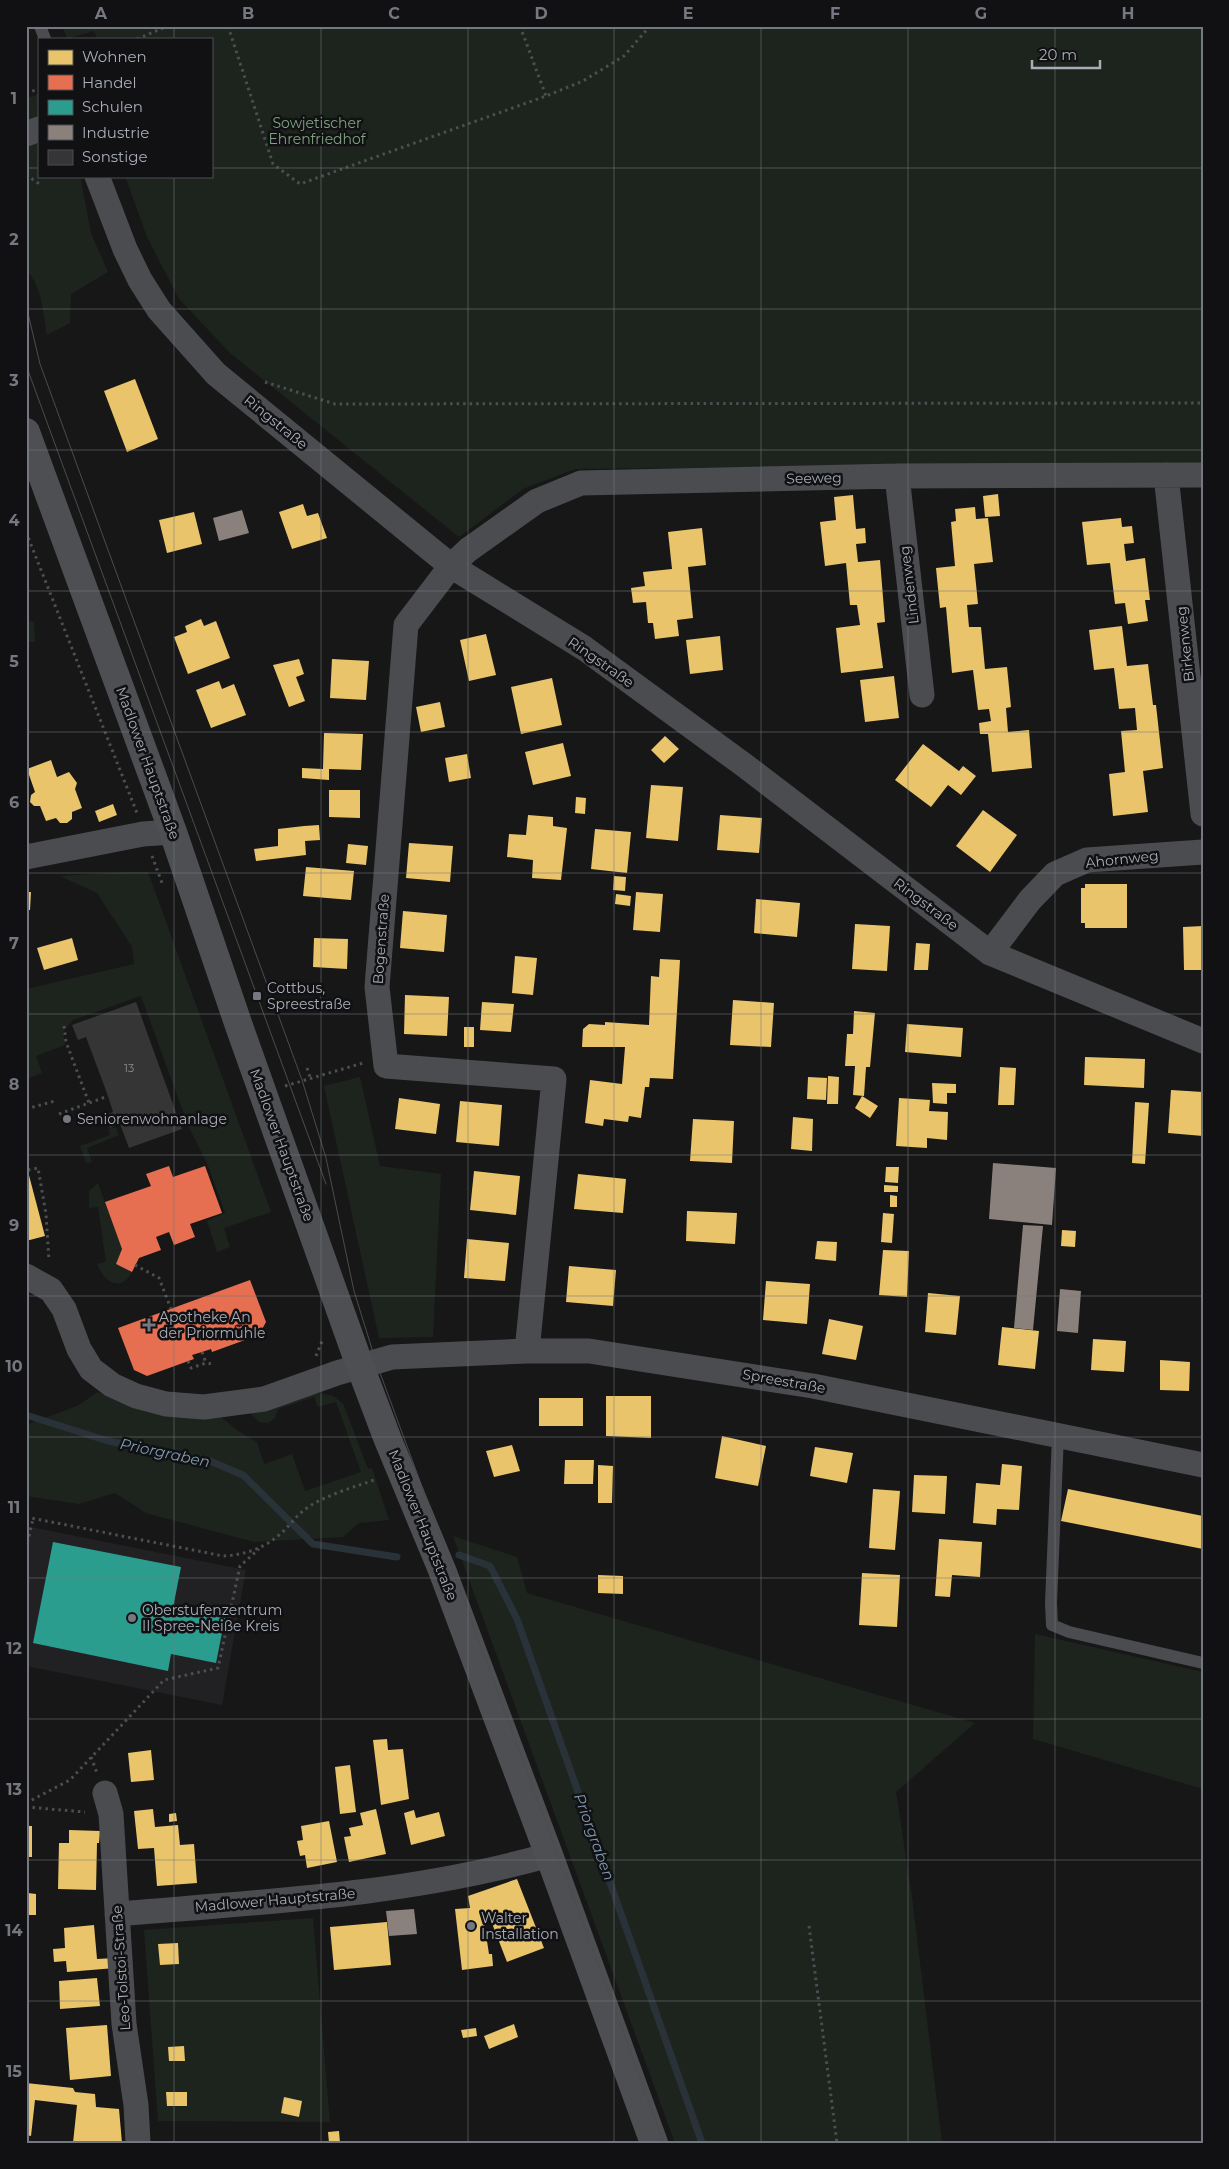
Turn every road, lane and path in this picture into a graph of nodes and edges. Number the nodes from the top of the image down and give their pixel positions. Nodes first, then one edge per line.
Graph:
1 (40, 26) edge
2 (168, 26) edge
3 (228, 26) edge
4 (520, 26) edge
5 (650, 26) edge
6 (45, 38) edge
7 (139, 38) edge
8 (38, 88) edge
9 (26, 93) edge
10 (546, 96) junction
11 (38, 129) edge
12 (26, 134) edge
13 (26, 175) edge
14 (98, 178) edge
15 (41, 185) dead end
16 (260, 380) dead end
17 (1203, 403) edge
18 (26, 432) edge
19 (1166, 474) junction
20 (1203, 474) edge
21 (897, 476) junction
22 (451, 566) junction
23 (922, 695) dead end
24 (1203, 814) edge
25 (173, 832) junction
26 (1203, 852) edge
27 (26, 857) edge
28 (990, 952) junction
29 (64, 1026) dead end
30 (1203, 1040) edge
31 (386, 1059) junction
32 (308, 1068) dead end
33 (310, 1078) junction
34 (264, 1094) junction
35 (108, 1096) dead end
36 (55, 1101) dead end
37 (89, 1103) junction
38 (26, 1109) edge
39 (59, 1114) dead end
40 (28, 1170) dead end
41 (136, 1265) dead end
42 (38, 1273) edge
43 (171, 1309) dead end
44 (324, 1336) dead end
45 (528, 1351) junction
46 (202, 1352) dead end
47 (188, 1361) dead end
48 (309, 1362) dead end
49 (206, 1363) junction
50 (213, 1364) dead end
51 (360, 1366) junction
52 (1058, 1435) junction
53 (1203, 1465) edge
54 (380, 1478) dead end
55 (26, 1517) edge
56 (33, 1519) junction
57 (261, 1546) junction
58 (26, 1549) edge
59 (1203, 1662) edge
60 (108, 1803) joint
61 (26, 1805) edge
62 (549, 1854) junction
63 (117, 1914) junction
64 (809, 1926) dead end
65 (138, 2143) edge
66 (654, 2143) edge
67 (837, 2143) edge

1 - 6 lane
2 - 7 path
3 - 10 path
4 - 10 path
5 - 10 path
8 - 9 path
11 - 12 street
13 - 15 path
14 - 22 street, Ringstraße
16 - 17 path
18 - 25 main road, Madlower Hauptstraße
19 - 20 street, Seeweg
19 - 21 street, Seeweg
19 - 24 street, Birkenweg
21 - 22 street, Seeweg
21 - 23 street, Lindenweg
22 - 28 street, Ringstraße
22 - 31 street, Bogenstraße
25 - 27 street
25 - 34 main road, Madlower Hauptstraße
26 - 28 street, Ahornweg
28 - 30 street, Ringstraße
29 - 37 path
31 - 33 path
31 - 45 street
32 - 33 path
33 - 34 path
34 - 51 main road, Madlower Hauptstraße
35 - 37 path
36 - 38 path
37 - 39 path
40 - 42 path
41 - 43 path
42 - 51 street, Spreestraße
44 - 48 path
45 - 51 street, Spreestraße
45 - 52 street, Spreestraße
46 - 49 path
47 - 49 path
49 - 50 path
51 - 62 main road, Madlower Hauptstraße
52 - 53 street, Spreestraße
52 - 59 lane
54 - 57 path
55 - 56 path
56 - 57 path
56 - 58 path
57 - 61 path
60 - 61 path
60 - 63 street, Leo-Tolstoi-Straße
62 - 63 street, Madlower Hauptstraße
62 - 66 main road, Madlower Hauptstraße
63 - 65 street, Leo-Tolstoi-Straße
64 - 67 path

